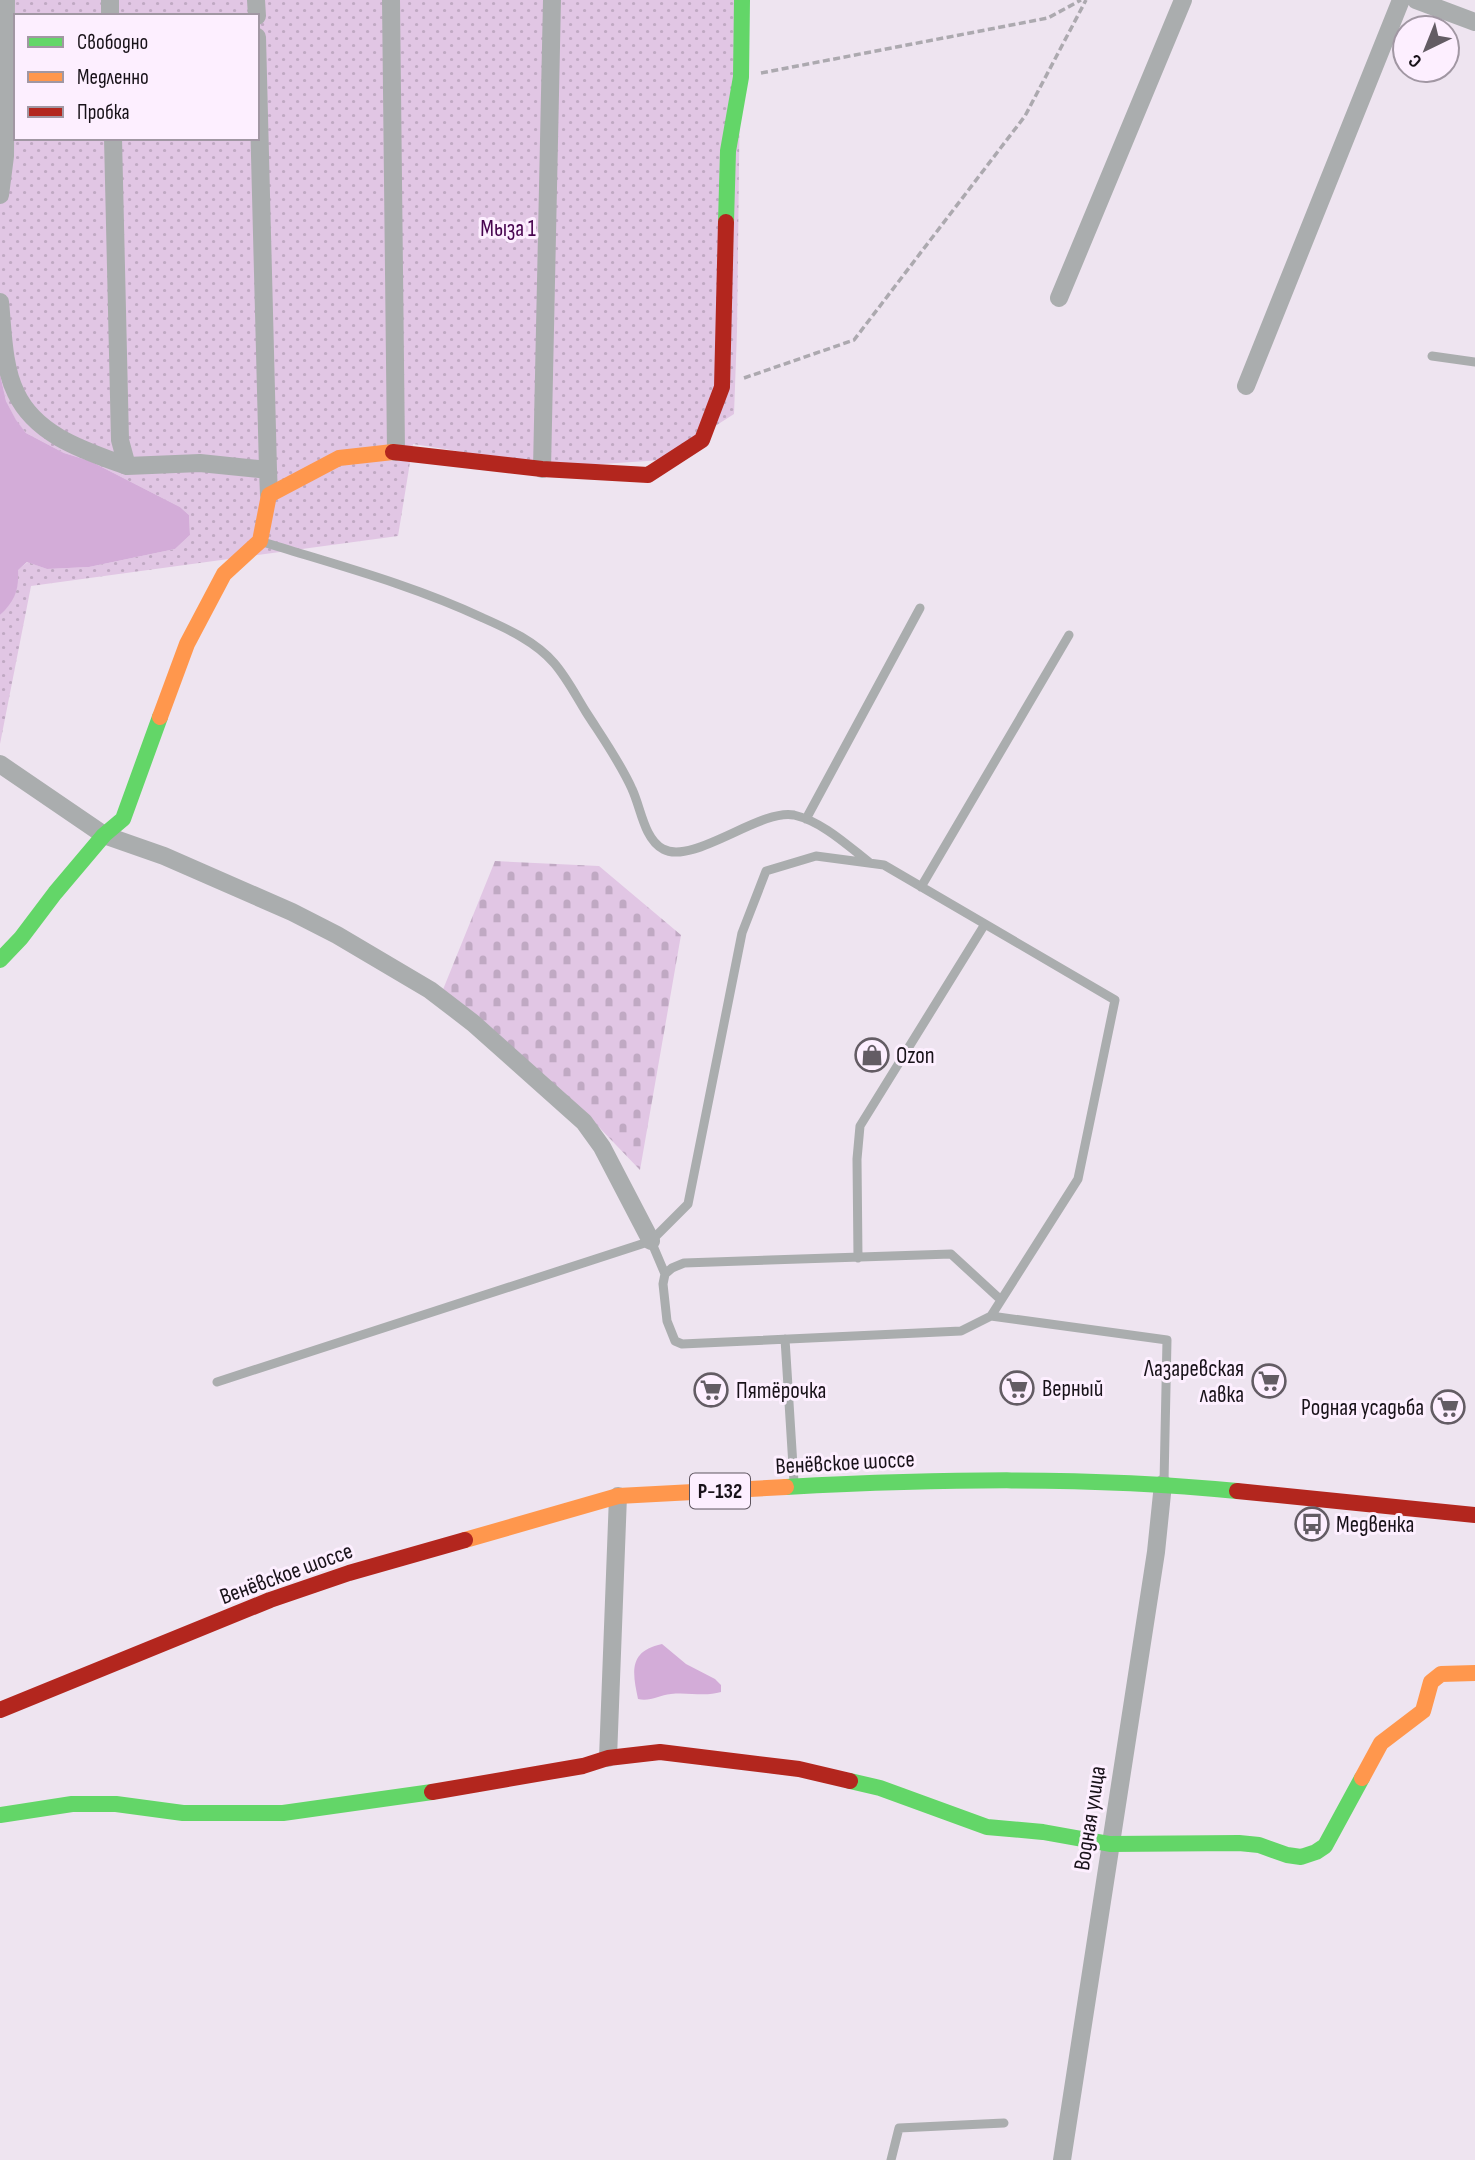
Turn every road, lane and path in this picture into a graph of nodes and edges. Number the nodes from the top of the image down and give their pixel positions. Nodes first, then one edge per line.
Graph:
1 (6, 0) edge
2 (391, 0) edge
3 (551, 0) edge
4 (742, 0) edge
5 (1084, 0) edge
6 (1183, 0) edge
7 (1401, 0) edge
8 (1416, 0) edge
9 (1475, 22) edge
10 (741, 77) junction
11 (259, 116) edge
12 (113, 140) edge
13 (0, 195) edge
14 (1059, 298) dead end
15 (0, 302) edge
16 (1432, 356) dead end
17 (1475, 362) edge
18 (1246, 386) dead end
19 (722, 387) junction
20 (397, 452) junction
21 (127, 466) junction
22 (542, 469) junction
23 (268, 470) junction
24 (268, 495) junction
25 (260, 541) junction
26 (920, 608) dead end
27 (1069, 635) dead end
28 (0, 764) edge
29 (806, 819) junction
30 (104, 835) junction
31 (871, 864) junction
32 (921, 887) junction
33 (985, 924) junction
34 (0, 960) edge
35 (651, 1241) junction
36 (858, 1258) junction
37 (666, 1274) junction
38 (1001, 1300) junction
39 (991, 1316) junction
40 (785, 1339) junction
41 (217, 1382) dead end
42 (1164, 1484) junction
43 (794, 1487) junction
44 (618, 1496) junction
45 (1475, 1515) edge
46 (1475, 1673) edge
47 (0, 1710) edge
48 (608, 1758) junction
49 (0, 1815) edge
50 (1110, 1844) junction
51 (1004, 2123) dead end
52 (891, 2160) edge
53 (1062, 2160) edge

1 - 13 street
2 - 20 street
3 - 22 street
4 - 10 street
5 - 10 path
5 - 19 path
6 - 14 street
7 - 18 street
8 - 9 street
10 - 19 street
11 - 23 street
12 - 21 street
15 - 21 street
16 - 17 lane
19 - 22 street
20 - 22 street
20 - 24 street
21 - 23 street
23 - 24 street
24 - 25 street
25 - 29 lane
25 - 30 street
26 - 29 lane
27 - 32 lane
28 - 30 street
29 - 31 lane
30 - 34 street
30 - 35 street
31 - 32 lane
31 - 35 lane
32 - 33 lane
33 - 36 lane
33 - 38 lane
35 - 37 lane
35 - 41 lane
36 - 37 lane
36 - 38 lane
37 - 40 lane
38 - 39 lane
39 - 40 lane
39 - 42 lane
40 - 43 lane
42 - 43 street, Венёвское шоссе / Р-132
42 - 45 street, Венёвское шоссе / Р-132
42 - 50 street, Водная улица
43 - 44 street, Венёвское шоссе / Р-132
44 - 47 street, Венёвское шоссе / Р-132
44 - 48 street
46 - 50 street
48 - 49 street
48 - 50 street
50 - 53 street, Водная улица
51 - 52 lane

